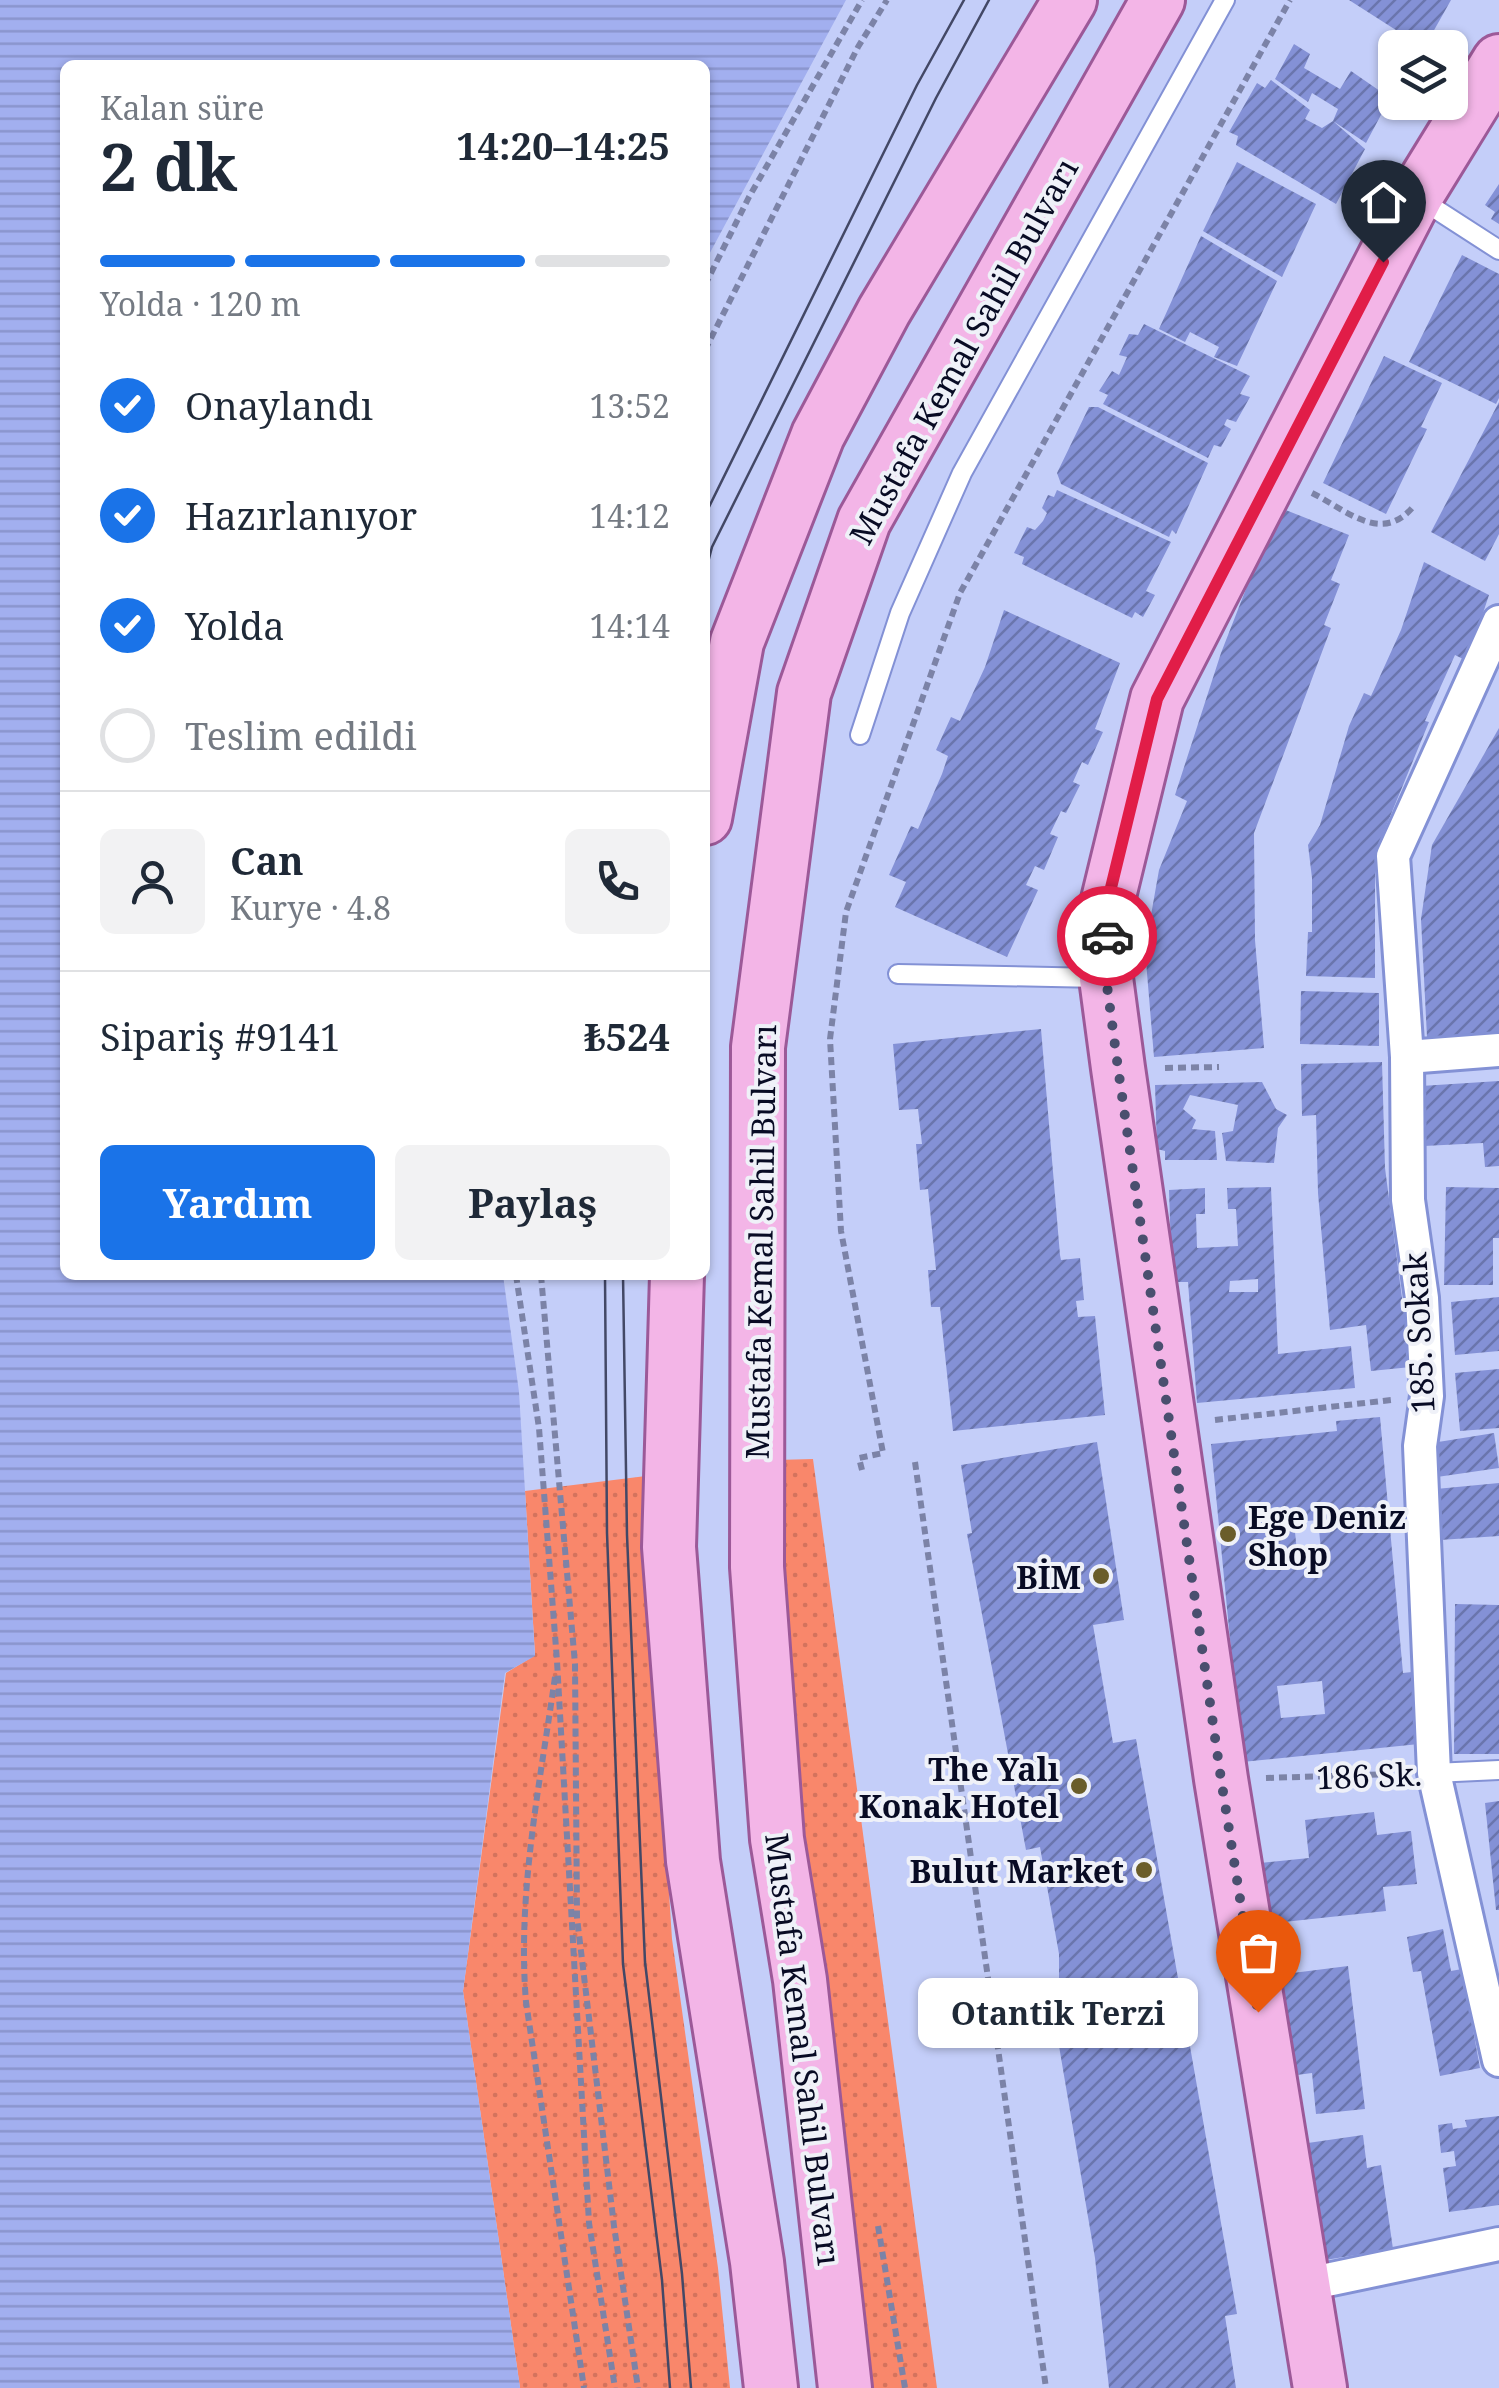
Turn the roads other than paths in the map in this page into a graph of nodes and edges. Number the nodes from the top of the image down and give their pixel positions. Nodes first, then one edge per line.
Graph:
1 (1070, 0) edge
2 (1158, 0) edge
3 (1225, 0) edge
4 (1499, 61) edge
5 (1416, 196) junction
6 (1499, 250) edge
7 (1499, 622) edge
8 (860, 735) dead end
9 (710, 790) edge
10 (898, 974) dead end
11 (1106, 978) junction
12 (1499, 1050) edge
13 (1406, 1057) junction
14 (677, 1280) edge
15 (1499, 1770) edge
16 (1434, 1774) junction
17 (1499, 2060) edge
18 (1499, 2244) edge
19 (1303, 2285) junction
20 (771, 2388) edge
21 (845, 2388) edge
22 (1320, 2388) edge

1 - 9 main road
2 - 21 main road, Mustafa Kemal Sahil Bulvarı
3 - 8 lane
4 - 5 main road
5 - 6 lane
5 - 11 main road
7 - 13 street, 185. Sokak
10 - 11 lane
11 - 19 main road
12 - 13 street
13 - 16 street, 185. Sokak
14 - 20 main road
15 - 16 lane, 186 Sk.
16 - 17 street, 185. Sokak
18 - 19 street
19 - 22 main road

